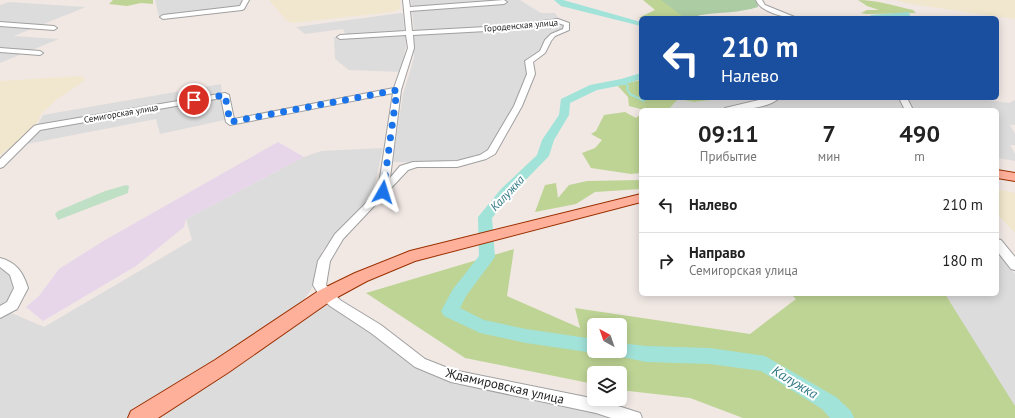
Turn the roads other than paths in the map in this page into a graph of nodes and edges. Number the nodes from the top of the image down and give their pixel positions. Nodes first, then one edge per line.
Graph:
1 (246, 0) edge
2 (759, 0) edge
3 (504, 2) dead end
4 (407, 5) edge
5 (789, 16) edge
6 (163, 17) dead end
7 (0, 24) edge
8 (54, 28) dead end
9 (409, 32) junction
10 (340, 37) dead end
11 (0, 50) edge
12 (40, 53) dead end
13 (397, 90) junction
14 (769, 100) edge
15 (738, 108) edge
16 (0, 165) edge
17 (999, 174) edge
18 (1015, 177) edge
19 (383, 192) junction
20 (639, 199) edge
21 (999, 246) edge
22 (0, 262) edge
23 (1015, 266) edge
24 (326, 296) junction
25 (0, 313) edge
26 (139, 418) edge
27 (634, 418) edge

1 - 6 street
2 - 5 street
3 - 4 street
4 - 9 street
7 - 8 street
9 - 10 street, Городенская улица
9 - 13 street
9 - 19 street, Городенская улица
11 - 12 street
13 - 16 street, Семигорская улица
13 - 19 street
14 - 15 street
17 - 18 main road
19 - 24 street, Городенская улица
20 - 24 main road
21 - 23 street
22 - 25 street
24 - 26 main road
24 - 27 street, Ждамировская улица

